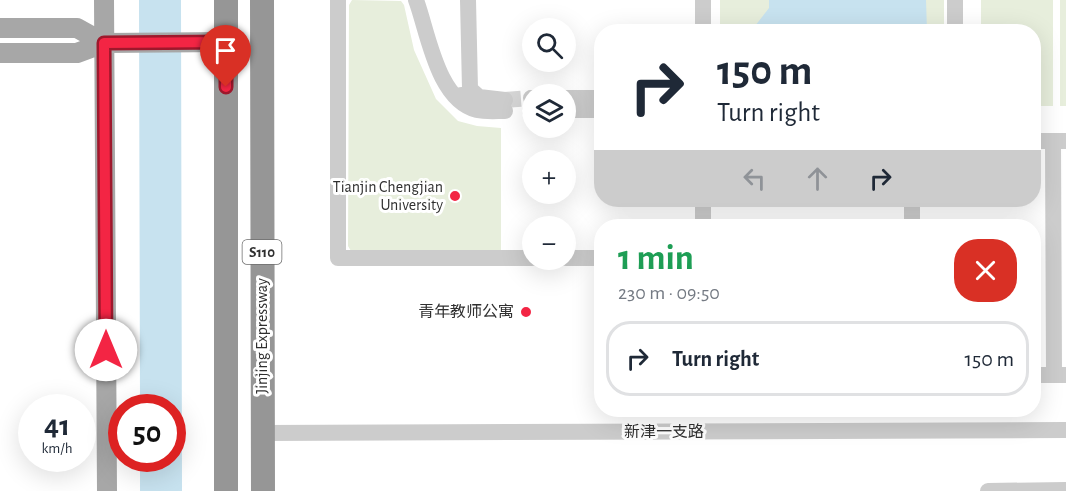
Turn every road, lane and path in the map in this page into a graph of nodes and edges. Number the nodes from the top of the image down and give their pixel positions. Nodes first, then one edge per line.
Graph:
1 (104, 0) edge
2 (338, 0) edge
3 (416, 0) edge
4 (468, 0) edge
5 (703, 0) edge
6 (955, 0) edge
7 (230, 4) edge
8 (258, 4) edge
9 (703, 24) edge
10 (955, 24) edge
11 (0, 28) edge
12 (226, 42) junction
13 (104, 43) junction
14 (0, 53) edge
15 (463, 93) junction
16 (576, 98) edge
17 (594, 98) edge
18 (505, 105) tunnel mouth
19 (594, 110) edge
20 (576, 111) edge
21 (1041, 141) edge
22 (1060, 141) edge
23 (522, 258) edge
24 (576, 258) edge
25 (594, 258) edge
26 (1041, 375) edge
27 (1060, 375) edge
28 (1066, 430) edge
29 (263, 433) junction
30 (1066, 490) edge
31 (107, 491) edge
32 (226, 491) edge
33 (263, 491) edge
34 (988, 491) edge

1 - 13 main road
2 - 23 street
3 - 15 street
4 - 15 street
5 - 9 street
6 - 10 street
7 - 12 highway, S110
8 - 29 highway, Jinjing Expressway / S110
11 - 13 main road
12 - 13 main road
12 - 32 highway, S110
13 - 14 main road
13 - 31 main road
15 - 18 street
16 - 17 street
19 - 20 street
21 - 22 street
22 - 27 street
24 - 25 street
26 - 27 street
28 - 29 street, 新津一支路
29 - 33 highway, Jinjing Expressway / S110
30 - 34 street

